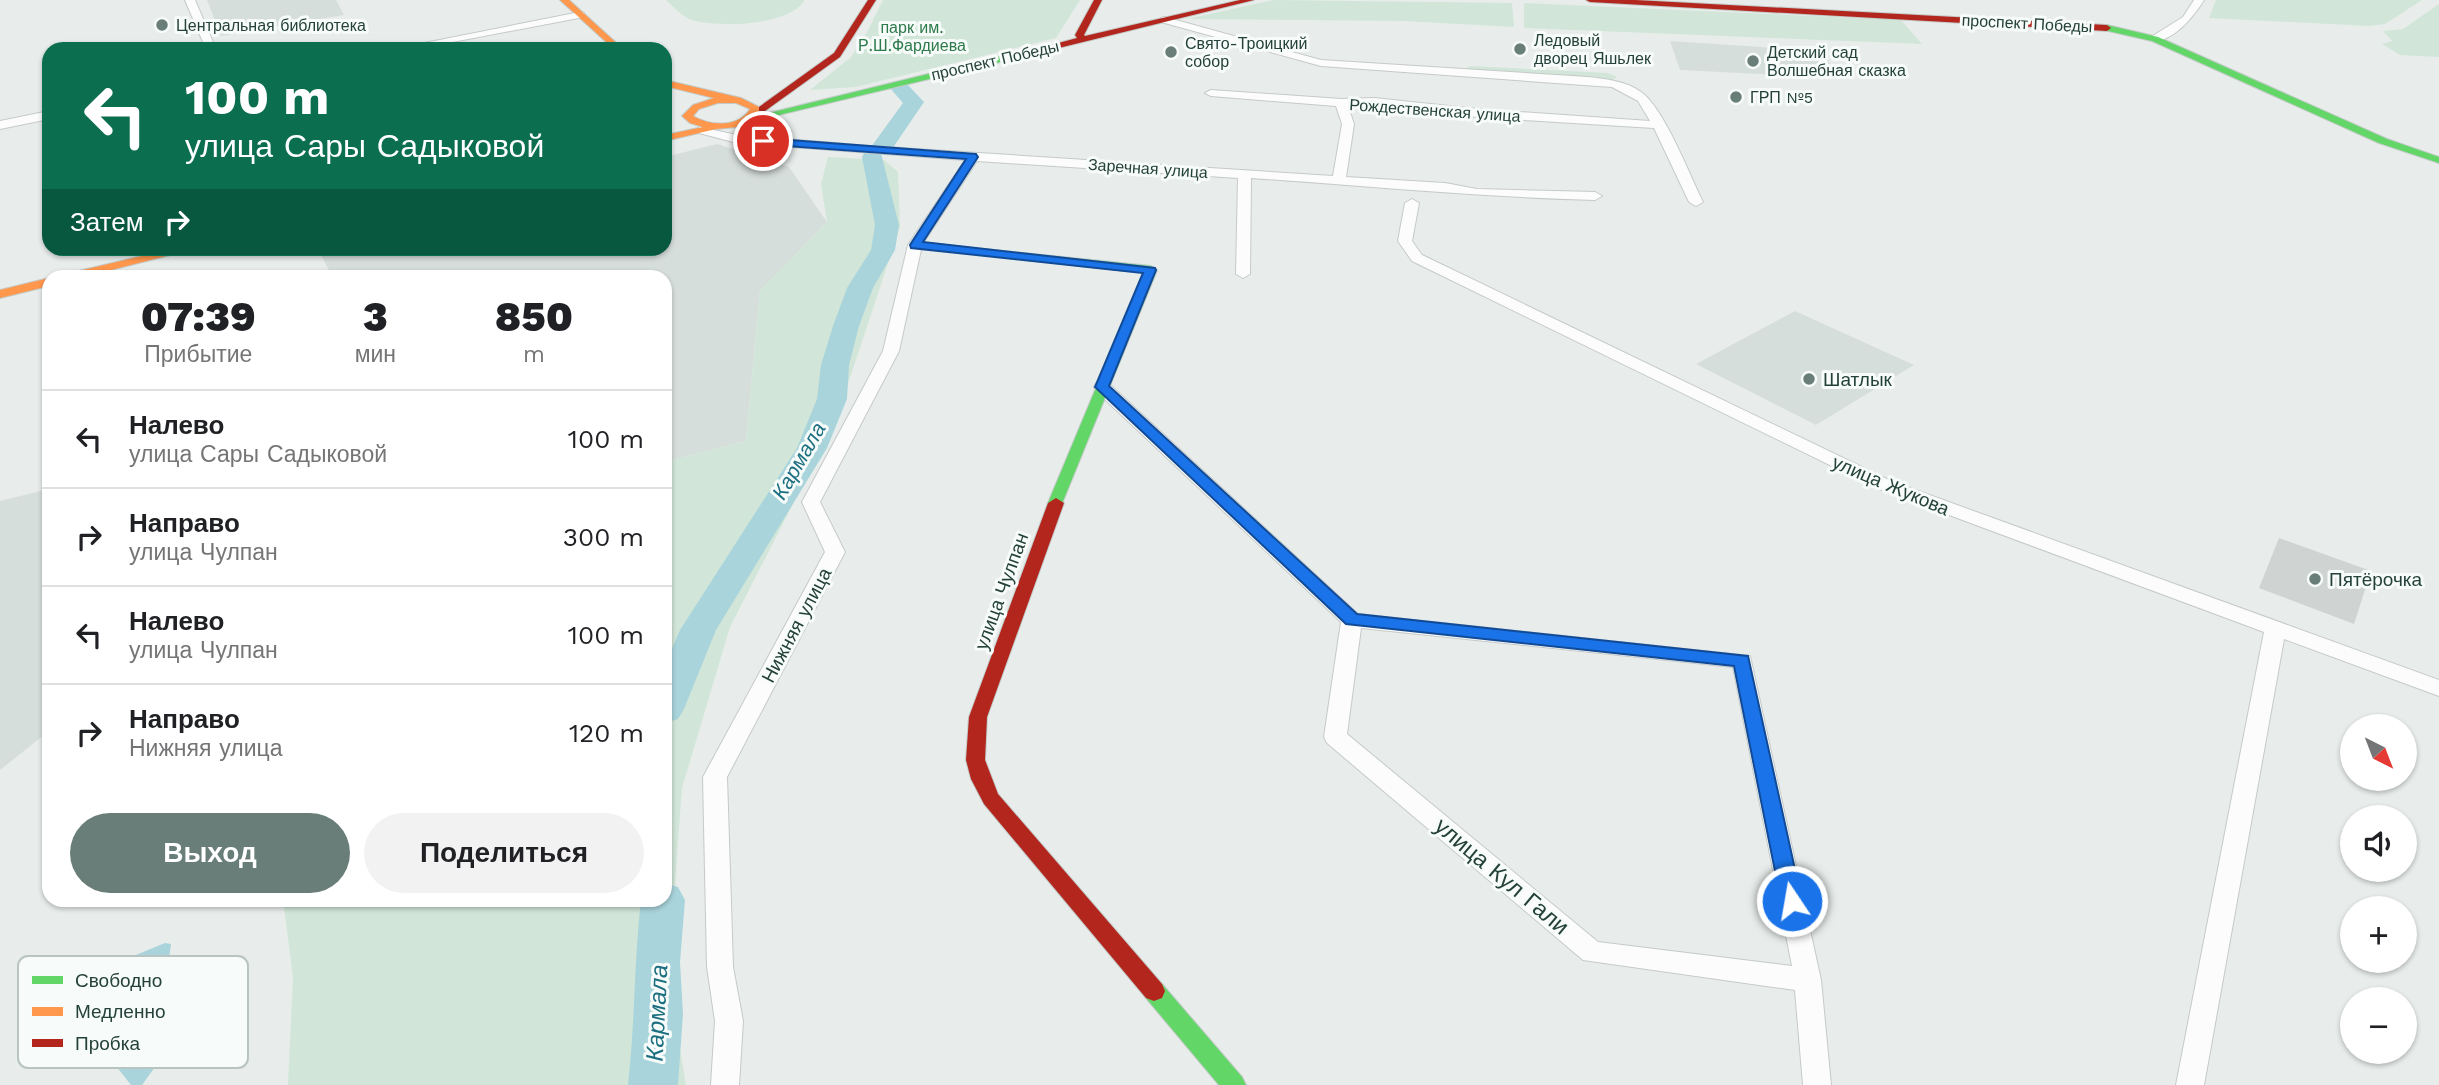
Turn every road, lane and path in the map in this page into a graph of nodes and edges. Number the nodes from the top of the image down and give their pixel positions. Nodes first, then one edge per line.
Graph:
1 (190, 0) edge
2 (564, 0) edge
3 (872, 0) edge
4 (1098, 0) edge
5 (1250, 0) edge
6 (1590, 0) edge
7 (2199, 0) edge
8 (580, 15) junction
9 (1165, 20) junction
10 (1083, 39) junction
11 (2155, 39) junction
12 (208, 42) edge
13 (436, 42) edge
14 (611, 42) edge
15 (672, 85) edge
16 (855, 93) junction
17 (1211, 93) dead end
18 (672, 98) edge
19 (779, 98) junction
20 (734, 100) junction
21 (1341, 103) junction
22 (42, 116) edge
23 (741, 120) junction
24 (695, 122) junction
25 (0, 125) edge
26 (1659, 125) junction
27 (672, 136) edge
28 (973, 157) junction
29 (2439, 160) edge
30 (1245, 175) junction
31 (1339, 181) junction
32 (1595, 196) dead end
33 (1696, 202) dead end
34 (1412, 204) dead end
35 (915, 245) junction
36 (159, 256) edge
37 (100, 270) edge
38 (1243, 274) dead end
39 (42, 284) edge
40 (0, 294) edge
41 (1102, 387) junction
42 (1352, 620) junction
43 (2275, 629) junction
44 (2439, 688) edge
45 (1808, 981) junction
46 (724, 1085) edge
47 (1234, 1085) edge
48 (1817, 1085) edge
49 (2190, 1085) edge

1 - 12 street
2 - 8 main road
3 - 19 main road
4 - 10 main road
5 - 9 main road, проспект Победы
6 - 11 main road, проспект Победы
7 - 11 street
8 - 13 street
8 - 14 main road
9 - 10 main road, проспект Победы
9 - 26 street
10 - 16 main road, проспект Победы
11 - 29 main road, проспект Победы
15 - 20 main road
16 - 19 main road
16 - 23 main road, проспект Победы
17 - 21 street, Рождественская улица
18 - 24 main road
19 - 20 main road
19 - 23 main road
20 - 23 main road
20 - 24 main road
21 - 26 street, Рождественская улица
21 - 31 street
22 - 25 street
23 - 24 main road, проспект Победы
24 - 27 main road
24 - 28 street, Заречная улица
26 - 33 street
28 - 30 street, Заречная улица
28 - 35 street, Нижняя улица
30 - 31 street, Заречная улица
30 - 38 street
31 - 32 street, Заречная улица
34 - 43 street, улица Жукова
35 - 41 main road, улица Чулпан
35 - 46 street, Нижняя улица
36 - 37 main road
39 - 40 main road
41 - 42 street
41 - 47 main road, улица Чулпан
42 - 45 street, улица Кул Гали
42 - 45 street
43 - 44 street, улица Жукова
43 - 49 street
45 - 48 street

